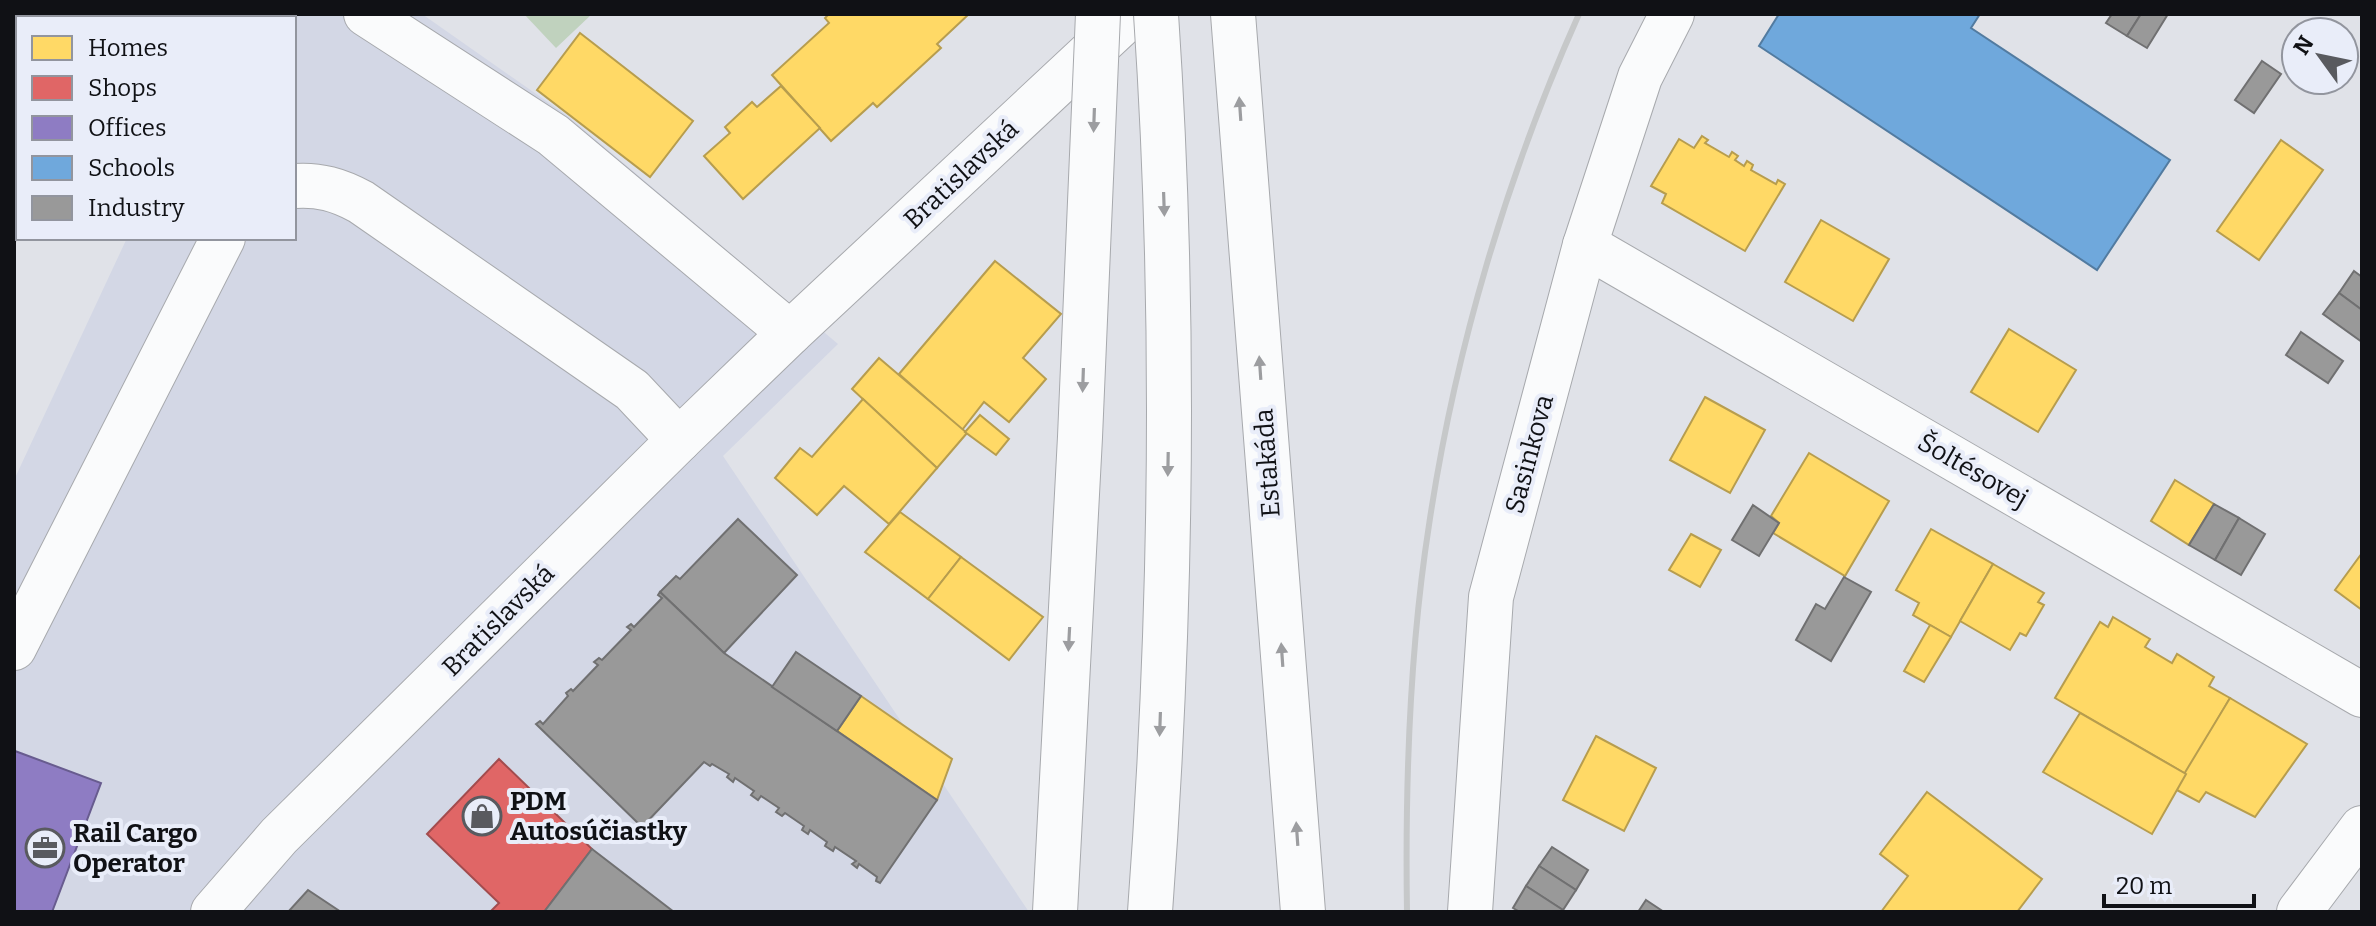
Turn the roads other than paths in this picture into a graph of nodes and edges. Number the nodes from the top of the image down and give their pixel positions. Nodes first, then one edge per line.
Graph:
1 (366, 14) edge
2 (1098, 14) edge
3 (1132, 14) edge
4 (1156, 14) edge
5 (1233, 14) edge
6 (1672, 14) edge
7 (296, 186) edge
8 (222, 240) edge
9 (1585, 245) junction
10 (790, 333) junction
11 (679, 440) junction
12 (14, 648) edge
13 (2362, 695) edge
14 (2362, 828) edge
15 (213, 912) edge
16 (1055, 912) edge
17 (1150, 912) edge
18 (1303, 912) edge
19 (1470, 912) edge
20 (2299, 912) edge

1 - 10 street
2 -> 16 street, bridge
3 - 10 street, Bratislavská
4 -> 17 street, bridge
18 -> 5 street, Estakáda
6 - 9 street, Sasinkova
7 - 11 street
8 - 12 street
9 - 13 street, Šoltésovej
9 - 19 street, Sasinkova
10 - 11 street, Bratislavská
11 - 15 street, Bratislavská
14 - 20 street

